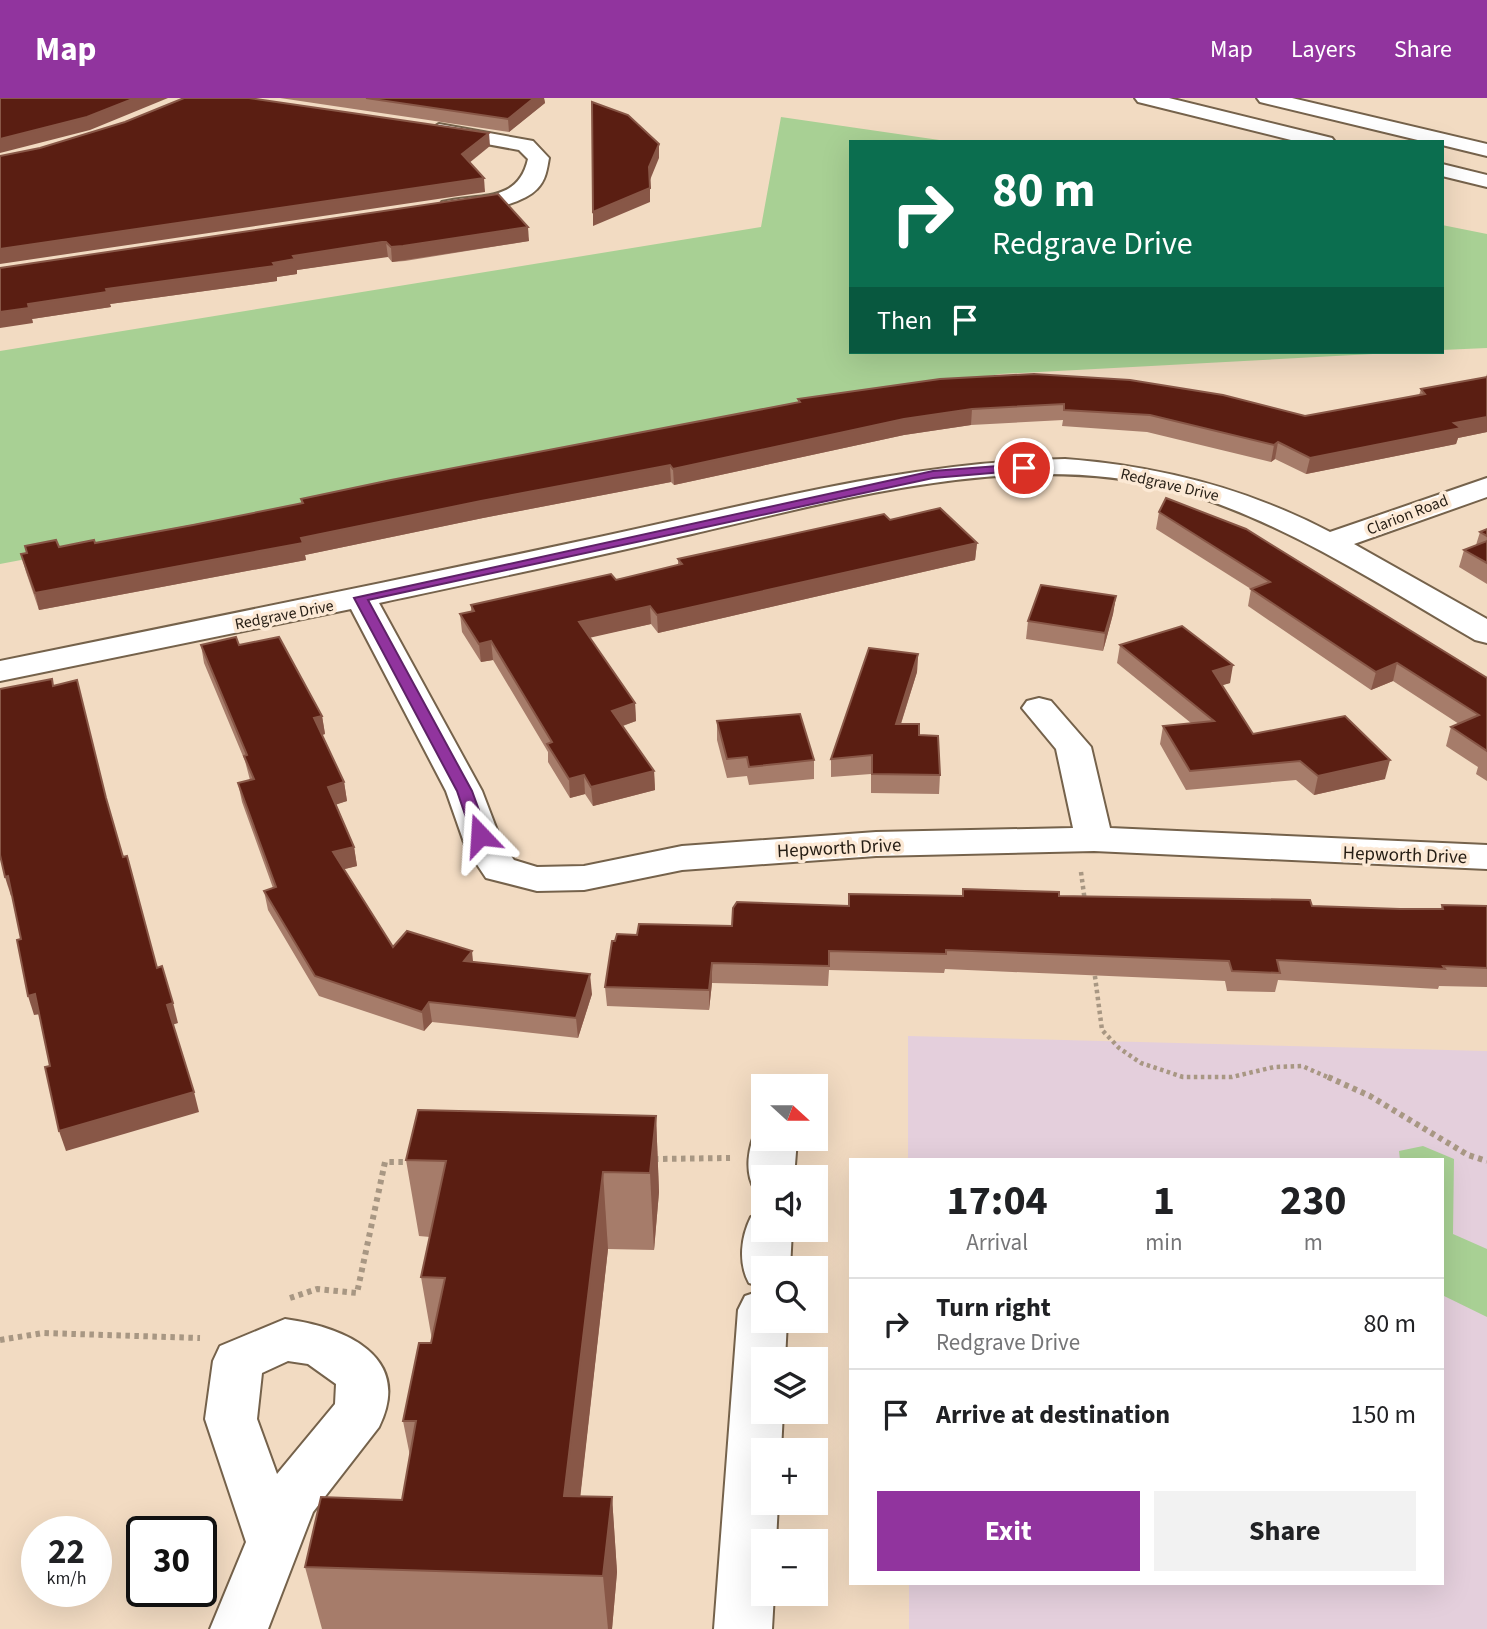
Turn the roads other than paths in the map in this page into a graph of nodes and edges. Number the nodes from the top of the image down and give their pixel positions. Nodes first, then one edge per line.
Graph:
1 (1145, 98) edge
2 (1267, 98) edge
3 (412, 126) edge
4 (1317, 140) edge
5 (1487, 150) edge
6 (1444, 170) edge
7 (1487, 181) edge
8 (431, 210) edge
9 (1487, 487) edge
10 (1328, 543) junction
11 (361, 598) junction
12 (1487, 634) edge
13 (0, 671) edge
14 (1040, 708) dead end
15 (1084, 840) junction
16 (1487, 856) edge
17 (762, 1333) edge
18 (274, 1543) dead end
19 (239, 1629) edge
20 (743, 1629) edge

1 - 4 main road
2 - 5 main road
3 - 8 main road
6 - 7 main road
9 - 10 main road, Clarion Road
10 - 11 main road, Redgrave Drive
10 - 12 main road, Redgrave Drive
11 - 13 main road, Redgrave Drive
11 - 15 main road, Hepworth Drive
14 - 15 main road
15 - 16 main road, Hepworth Drive
17 - 20 main road
18 - 19 main road

